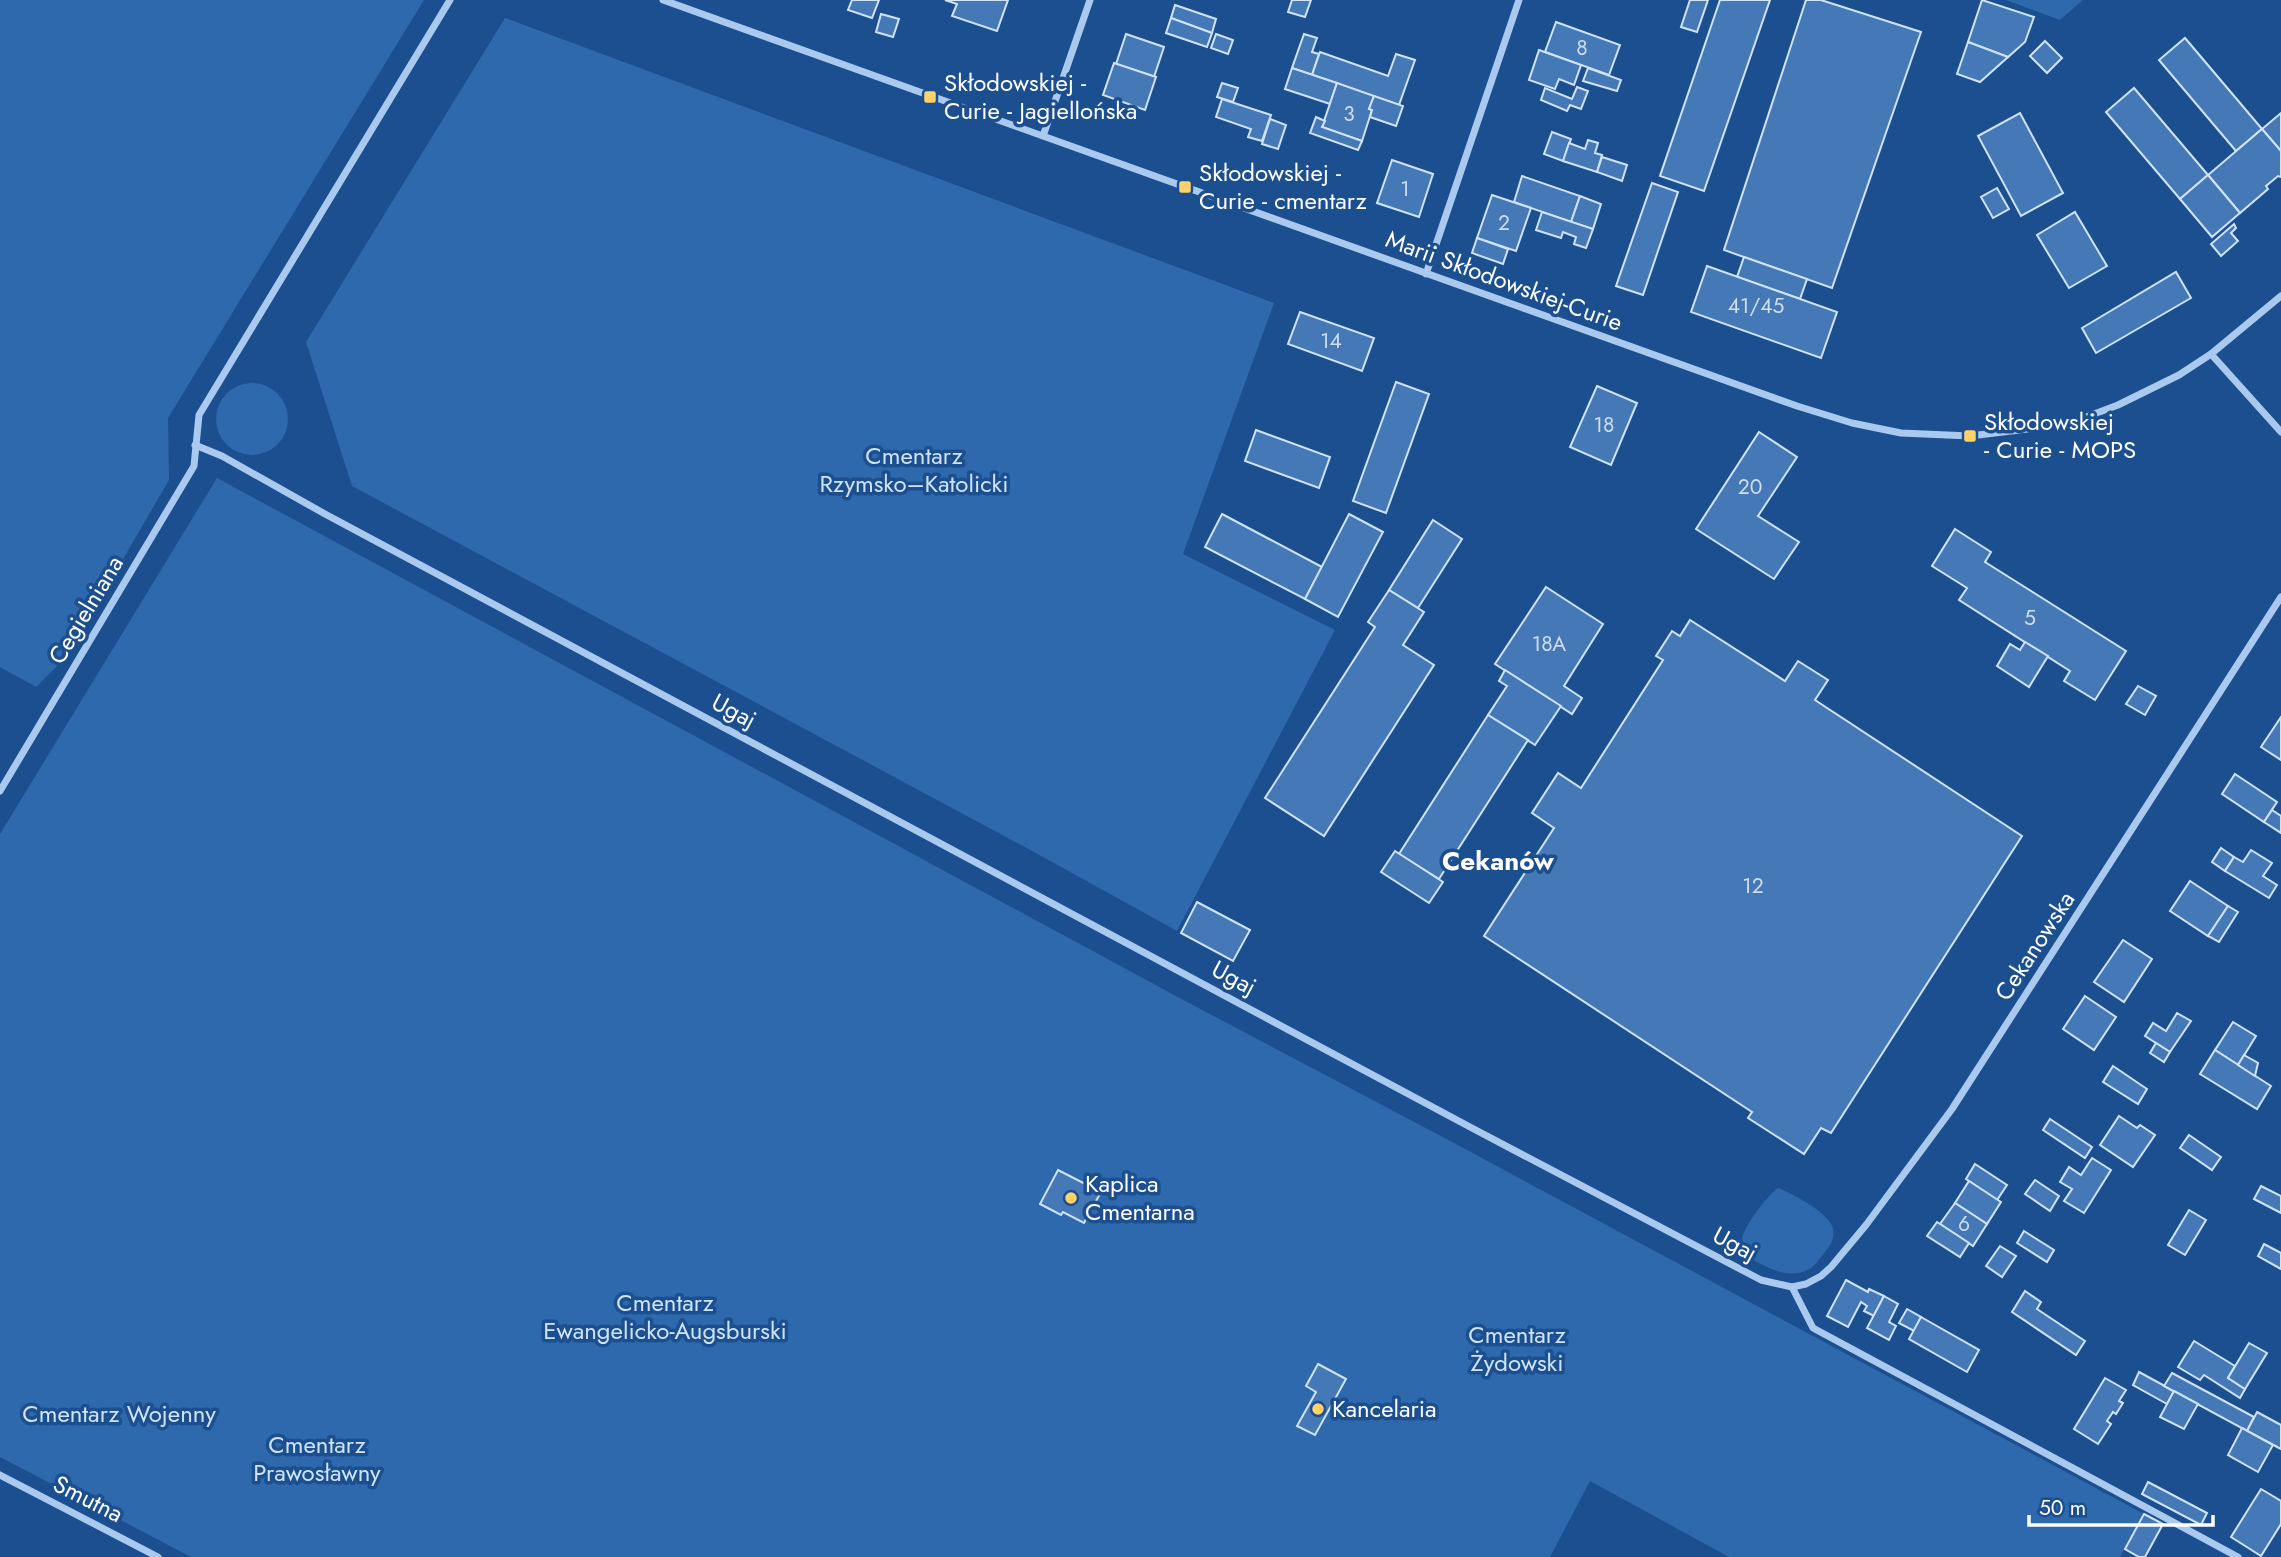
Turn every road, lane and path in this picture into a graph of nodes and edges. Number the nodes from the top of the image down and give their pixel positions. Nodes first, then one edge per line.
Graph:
1 (450, 0) edge
2 (663, 0) edge
3 (1090, 0) edge
4 (1519, 0) edge
5 (1043, 136) junction
6 (1426, 274) junction
7 (2281, 296) edge
8 (2211, 354) junction
9 (2281, 432) edge
10 (195, 445) junction
11 (2281, 597) edge
12 (0, 791) edge
13 (1792, 1287) junction
14 (0, 1475) edge
15 (158, 1557) edge
16 (2238, 1557) edge

1 - 10 street, Cegielniana
2 - 5 street, Marii Skłodowskiej-Curie
3 - 5 street
4 - 6 street
5 - 6 street, Marii Skłodowskiej-Curie
6 - 8 street, Marii Skłodowskiej-Curie
7 - 8 street, Marii Skłodowskiej-Curie
8 - 9 street
10 - 12 street, Cegielniana
10 - 13 street, Ugaj
11 - 13 street, Cekanowska
13 - 16 street
14 - 15 street, Smutna

